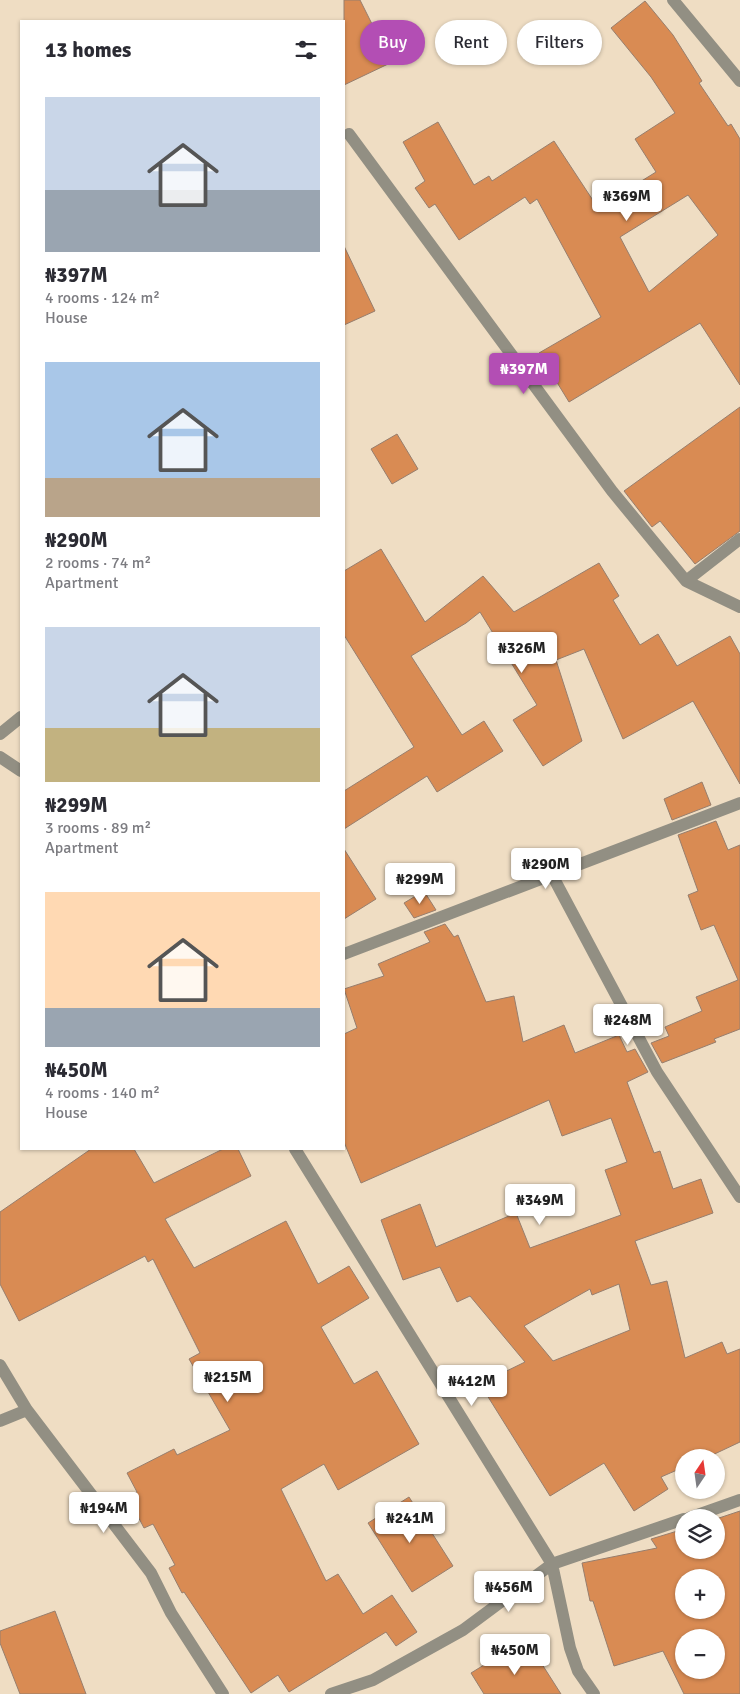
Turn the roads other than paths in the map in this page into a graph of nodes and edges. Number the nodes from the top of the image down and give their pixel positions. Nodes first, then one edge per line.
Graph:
1 (673, 0) edge
2 (740, 81) edge
3 (349, 134) dead end
4 (740, 539) edge
5 (686, 581) junction
6 (740, 606) edge
7 (20, 719) edge
8 (0, 734) edge
9 (2, 761) edge
10 (20, 770) edge
11 (740, 803) edge
12 (551, 874) junction
13 (345, 954) edge
14 (296, 1150) edge
15 (740, 1197) edge
16 (0, 1365) edge
17 (27, 1410) junction
18 (0, 1421) edge
19 (740, 1500) edge
20 (714, 1509) edge
21 (675, 1522) edge
22 (552, 1564) junction
23 (223, 1694) edge
24 (331, 1694) edge
25 (594, 1694) edge

1 - 2 street
3 - 5 street
4 - 5 street
5 - 6 street
7 - 8 street
9 - 10 street
11 - 12 street
12 - 13 street
12 - 15 street
14 - 22 street
16 - 17 street
17 - 18 street
17 - 23 street
19 - 20 street
21 - 22 street
22 - 24 street
22 - 25 street

